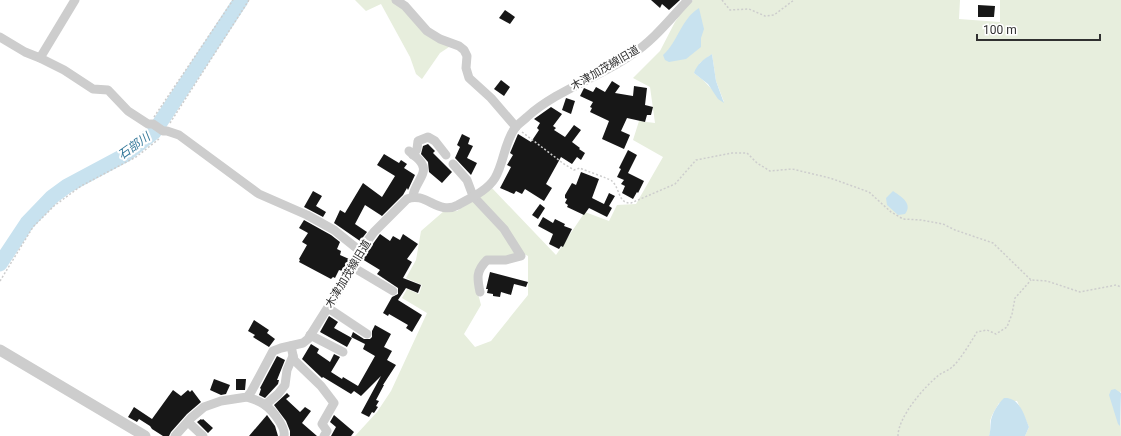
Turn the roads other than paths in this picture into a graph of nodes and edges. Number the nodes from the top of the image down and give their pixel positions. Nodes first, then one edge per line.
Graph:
1 (75, 0) edge
2 (396, 0) edge
3 (688, 0) edge
4 (0, 37) edge
5 (40, 58) junction
6 (516, 127) junction
7 (446, 155) dead end
8 (453, 164) dead end
9 (413, 196) junction
10 (473, 196) junction
11 (360, 251) junction
12 (352, 266) junction
13 (393, 291) dead end
14 (480, 292) dead end
15 (328, 308) junction
16 (367, 334) dead end
17 (310, 335) junction
18 (291, 346) junction
19 (0, 350) edge
20 (343, 352) dead end
21 (293, 356) junction
22 (247, 397) junction
23 (265, 405) junction
24 (188, 422) junction
25 (146, 436) edge
26 (175, 436) edge
27 (202, 436) edge
28 (284, 436) edge
29 (324, 436) edge

1 - 5 street
2 - 6 street
3 - 6 street, 木津加茂線旧道
4 - 5 street
5 - 11 street
6 - 10 street, 木津加茂線旧道
7 - 9 street
8 - 10 street
9 - 10 street, 木津加茂線旧道
9 - 11 street, 木津加茂線旧道
10 - 14 street
11 - 12 street, 木津加茂線旧道
12 - 13 street
12 - 15 street, 木津加茂線旧道
15 - 16 street
15 - 17 street, 木津加茂線旧道
17 - 18 street, 木津加茂線旧道
17 - 20 street
18 - 21 street
18 - 22 street, 木津加茂線旧道
19 - 25 street
21 - 23 street
21 - 29 street
22 - 23 street
22 - 24 street
23 - 28 street
24 - 26 street
24 - 27 street

